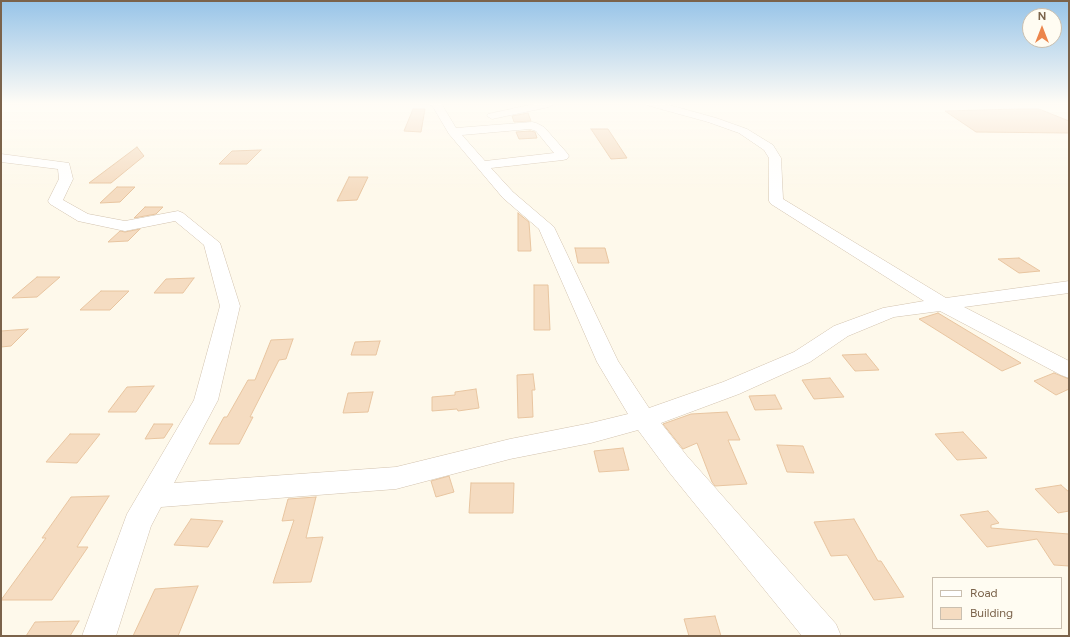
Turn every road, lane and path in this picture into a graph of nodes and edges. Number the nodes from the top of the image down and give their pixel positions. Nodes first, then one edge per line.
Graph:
1 (459, 133) edge
2 (543, 133) edge
3 (746, 133) edge
4 (1, 158) edge
5 (482, 165) junction
6 (1069, 287) edge
7 (942, 304) junction
8 (1069, 370) edge
9 (644, 419) junction
10 (152, 496) junction
11 (100, 636) edge
12 (824, 636) edge

1 - 5 street
2 - 5 street
3 - 7 street
4 - 10 street
5 - 9 street
6 - 7 street
7 - 8 street
7 - 9 street
9 - 10 street
9 - 12 street
10 - 11 street

